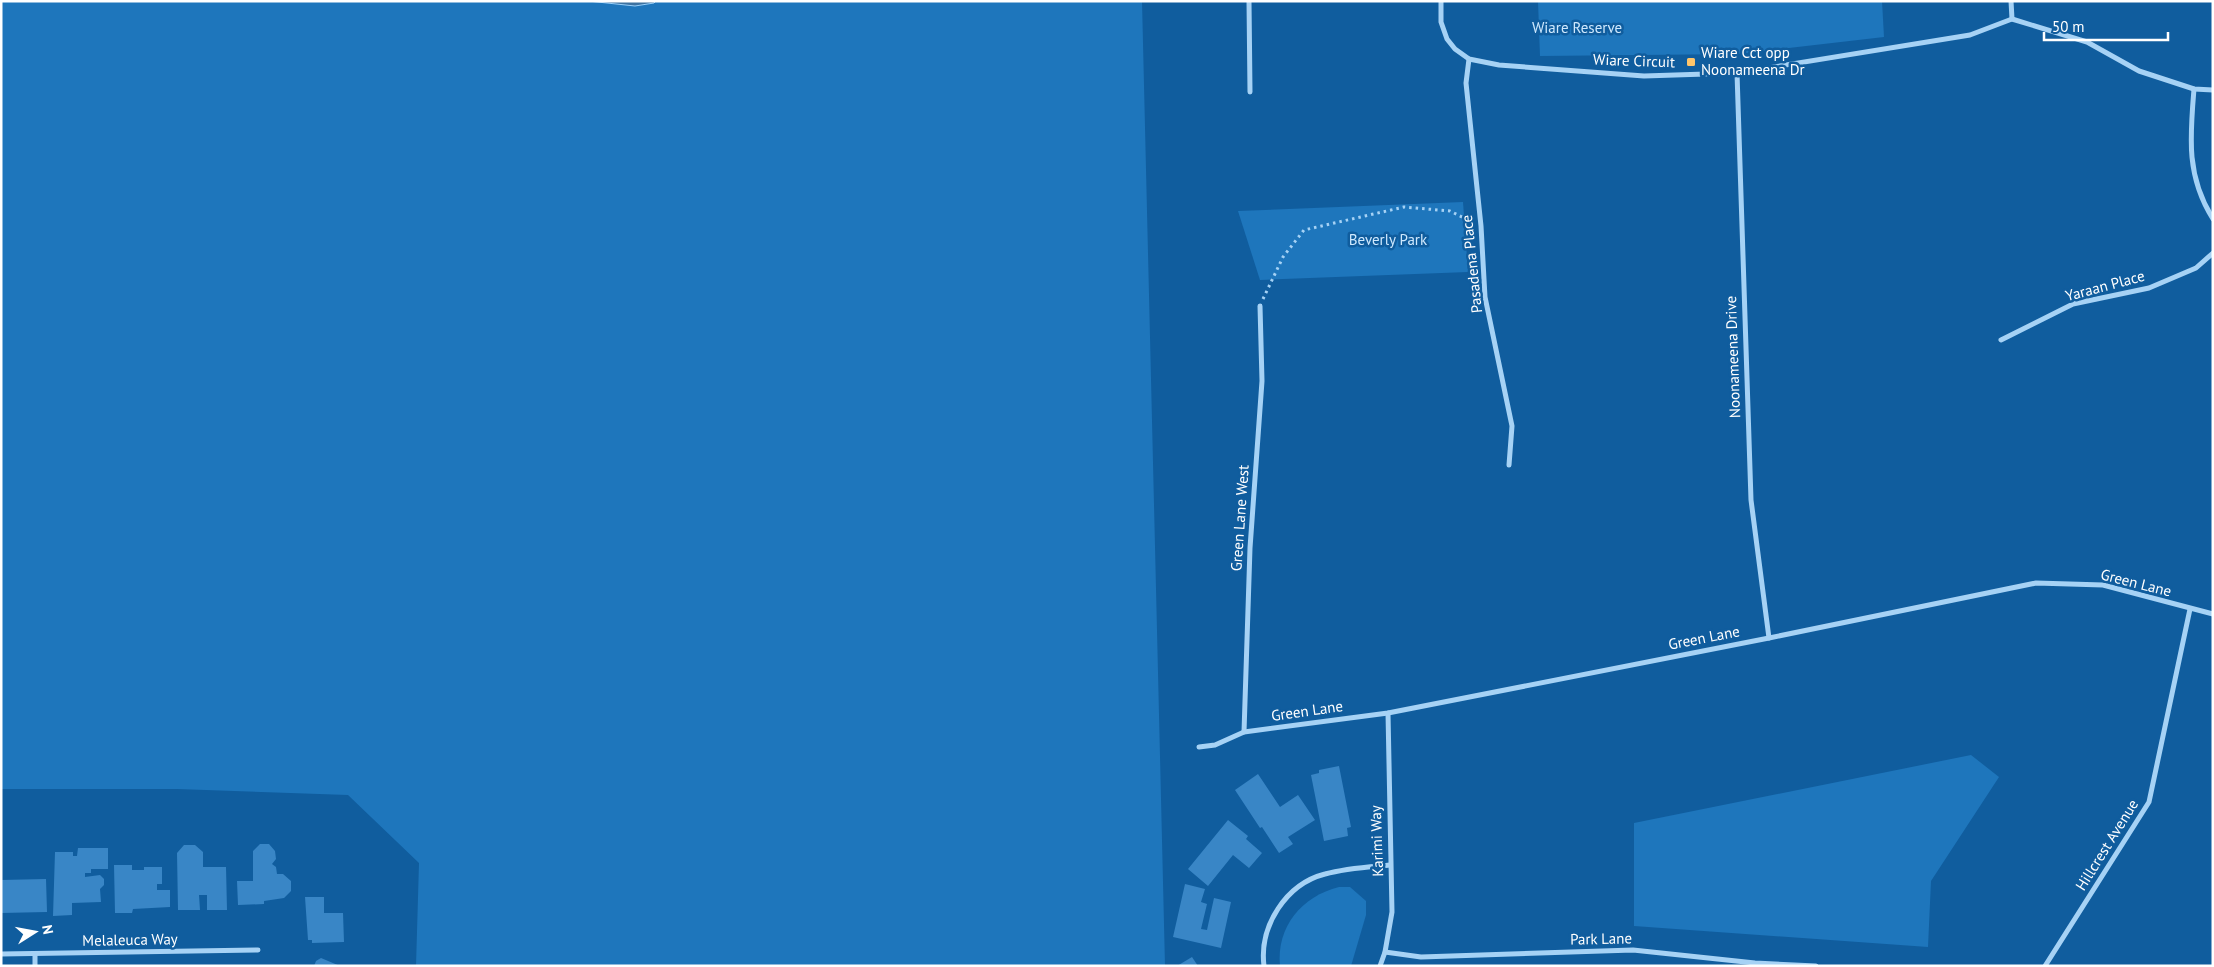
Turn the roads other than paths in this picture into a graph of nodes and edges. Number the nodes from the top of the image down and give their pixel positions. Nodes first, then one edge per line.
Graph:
1 (1249, 1) edge
2 (1441, 1) edge
3 (2012, 1) edge
4 (2012, 19) junction
5 (1469, 59) junction
6 (1737, 74) junction
7 (2194, 89) junction
8 (2213, 90) edge
9 (1250, 92) dead end
10 (2213, 219) edge
11 (2213, 253) edge
12 (1260, 306) road end
13 (2001, 340) dead end
14 (1509, 465) dead end
15 (2190, 609) junction
16 (2213, 614) edge
17 (1769, 638) junction
18 (1388, 713) junction
19 (1244, 732) junction
20 (1199, 747) dead end
21 (1390, 864) junction
22 (258, 950) dead end
23 (1385, 952) junction
24 (1, 954) edge
25 (35, 954) junction
26 (1755, 965) edge
27 (35, 966) edge
28 (1264, 966) edge
29 (1380, 966) edge
30 (1816, 966) edge
31 (2045, 966) edge

1 - 9 street
2 - 5 street, Wiare Circuit
3 - 4 street
4 - 6 street, Wiare Circuit
4 - 7 street
5 - 6 street, Wiare Circuit
5 - 14 street, Pasadena Place
6 - 17 street, Noonameena Drive
7 - 8 street
7 - 10 street
11 - 13 street, Yaraan Place
12 - 19 street, Green Lane West
15 - 16 street, Green Lane
15 - 17 street, Green Lane
15 - 31 street, Hillcrest Avenue
17 - 18 street, Green Lane
18 - 19 street, Green Lane
18 - 21 street, Karimi Way
19 - 20 street, Green Lane
21 - 23 street, Karimi Way
21 - 28 street
22 - 25 street, Melaleuca Way
23 - 26 street, Park Lane
23 - 29 street, Karimi Way
24 - 25 street, Melaleuca Way
25 - 27 street
26 - 30 street, Park Lane

